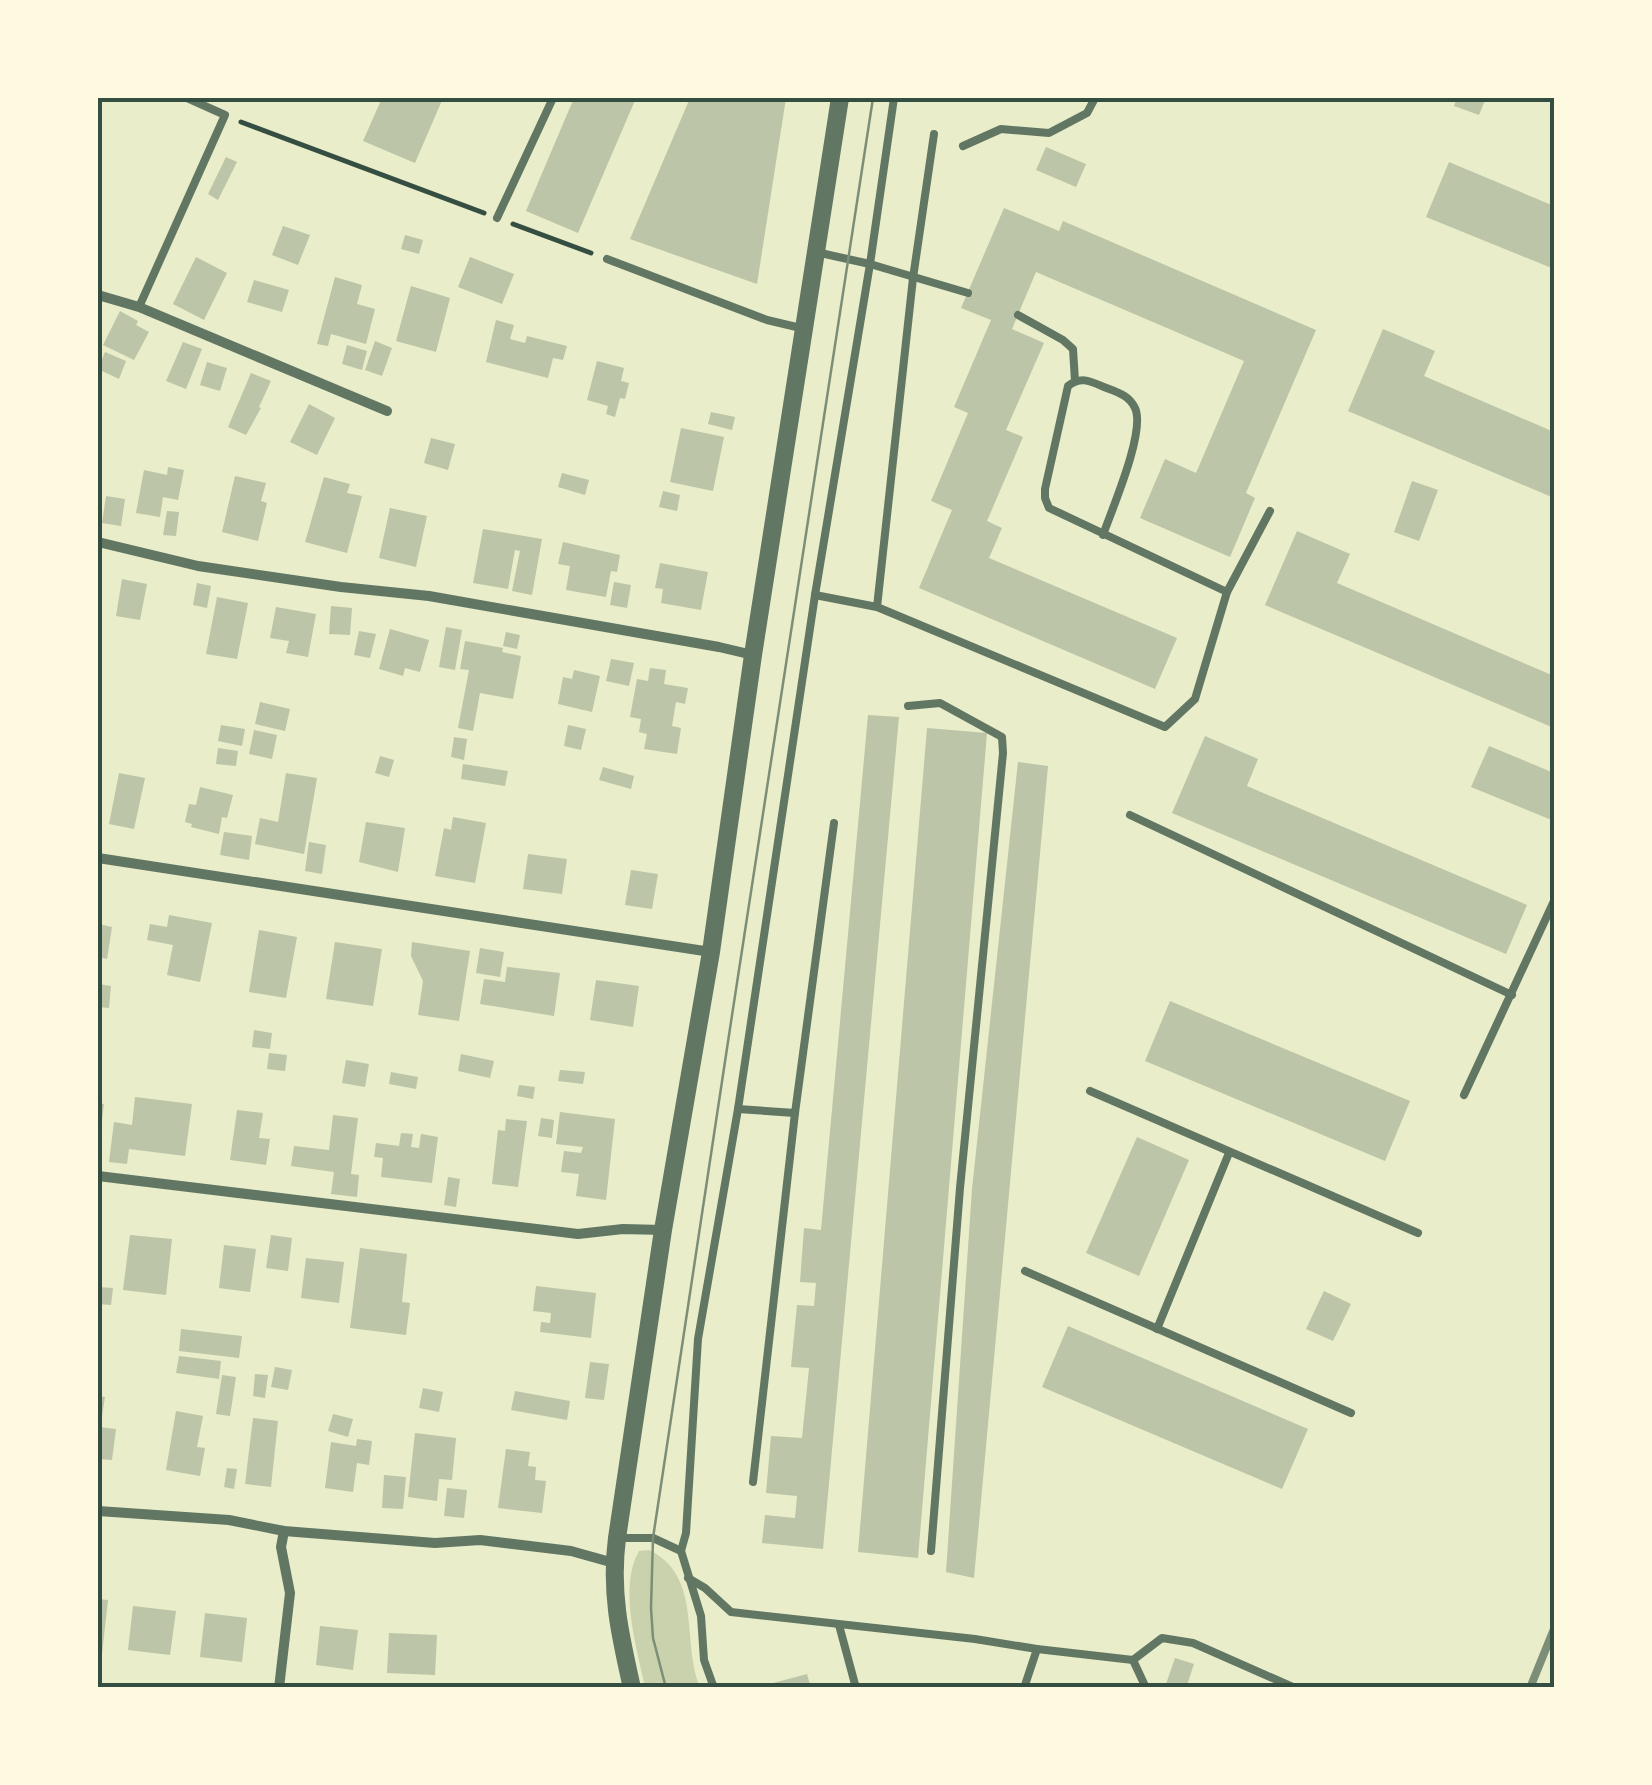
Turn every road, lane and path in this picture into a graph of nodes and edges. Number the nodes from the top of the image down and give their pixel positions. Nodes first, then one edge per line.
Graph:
1 (186, 98) edge
2 (553, 98) edge
3 (840, 98) edge
4 (894, 98) edge
5 (1095, 98) edge
6 (224, 115) junction
7 (934, 134) dead end
8 (964, 146) dead end
9 (497, 218) junction
10 (816, 252) junction
11 (606, 259) joint
12 (870, 264) junction
13 (913, 278) junction
14 (968, 293) dead end
15 (98, 296) edge
16 (138, 307) junction
17 (1018, 315) dead end
18 (805, 329) junction
19 (1075, 380) junction
20 (387, 412) dead end
21 (1270, 511) dead end
22 (1103, 535) junction
23 (98, 542) edge
24 (1227, 592) junction
25 (815, 596) junction
26 (876, 607) junction
27 (753, 655) junction
28 (908, 706) dead end
29 (1130, 815) dead end
30 (834, 823) dead end
31 (98, 858) edge
32 (1554, 901) edge
33 (711, 952) junction
34 (1512, 995) junction
35 (1090, 1091) dead end
36 (1464, 1095) dead end
37 (738, 1109) junction
38 (795, 1114) junction
39 (1229, 1153) junction
40 (98, 1176) edge
41 (663, 1230) junction
42 (1418, 1233) dead end
43 (1025, 1272) dead end
44 (1157, 1329) junction
45 (1352, 1413) dead end
46 (753, 1482) dead end
47 (98, 1510) edge
48 (284, 1531) junction
49 (617, 1538) junction
50 (681, 1551) junction
51 (931, 1551) dead end
52 (614, 1562) junction
53 (688, 1578) junction
54 (840, 1625) junction
55 (1037, 1649) junction
56 (1132, 1660) junction
57 (278, 1688) edge
58 (632, 1688) edge
59 (714, 1688) edge
60 (856, 1688) edge
61 (1024, 1688) edge
62 (1146, 1688) edge
63 (1295, 1688) edge

1 - 6 lane
2 - 9 lane
3 - 10 street
4 - 12 lane
5 - 8 lane
6 - 9 path
6 - 16 lane
7 - 13 lane
9 - 11 path
10 - 12 lane
10 - 18 street
11 - 18 lane
12 - 13 lane
12 - 25 lane
13 - 14 lane
13 - 26 lane
15 - 16 street
16 - 20 street
17 - 19 lane
18 - 27 street
19 - 22 lane
19 - 22 lane
21 - 24 lane
22 - 24 lane
23 - 27 street
24 - 26 lane
25 - 26 lane
25 - 37 lane
27 - 33 street
28 - 51 lane
29 - 34 lane
30 - 38 lane
31 - 33 street
32 - 34 lane
33 - 41 street
34 - 36 lane
35 - 39 lane
37 - 38 lane
37 - 50 lane
38 - 46 lane
39 - 42 lane
39 - 44 lane
40 - 41 street
41 - 49 street
43 - 44 lane
44 - 45 lane
47 - 48 street
48 - 52 street
48 - 57 street
49 - 50 lane
49 - 52 street
50 - 53 lane
52 - 58 street
53 - 54 lane
53 - 59 lane
54 - 55 lane
54 - 60 lane
55 - 56 lane
55 - 61 lane
56 - 62 lane
56 - 63 lane

